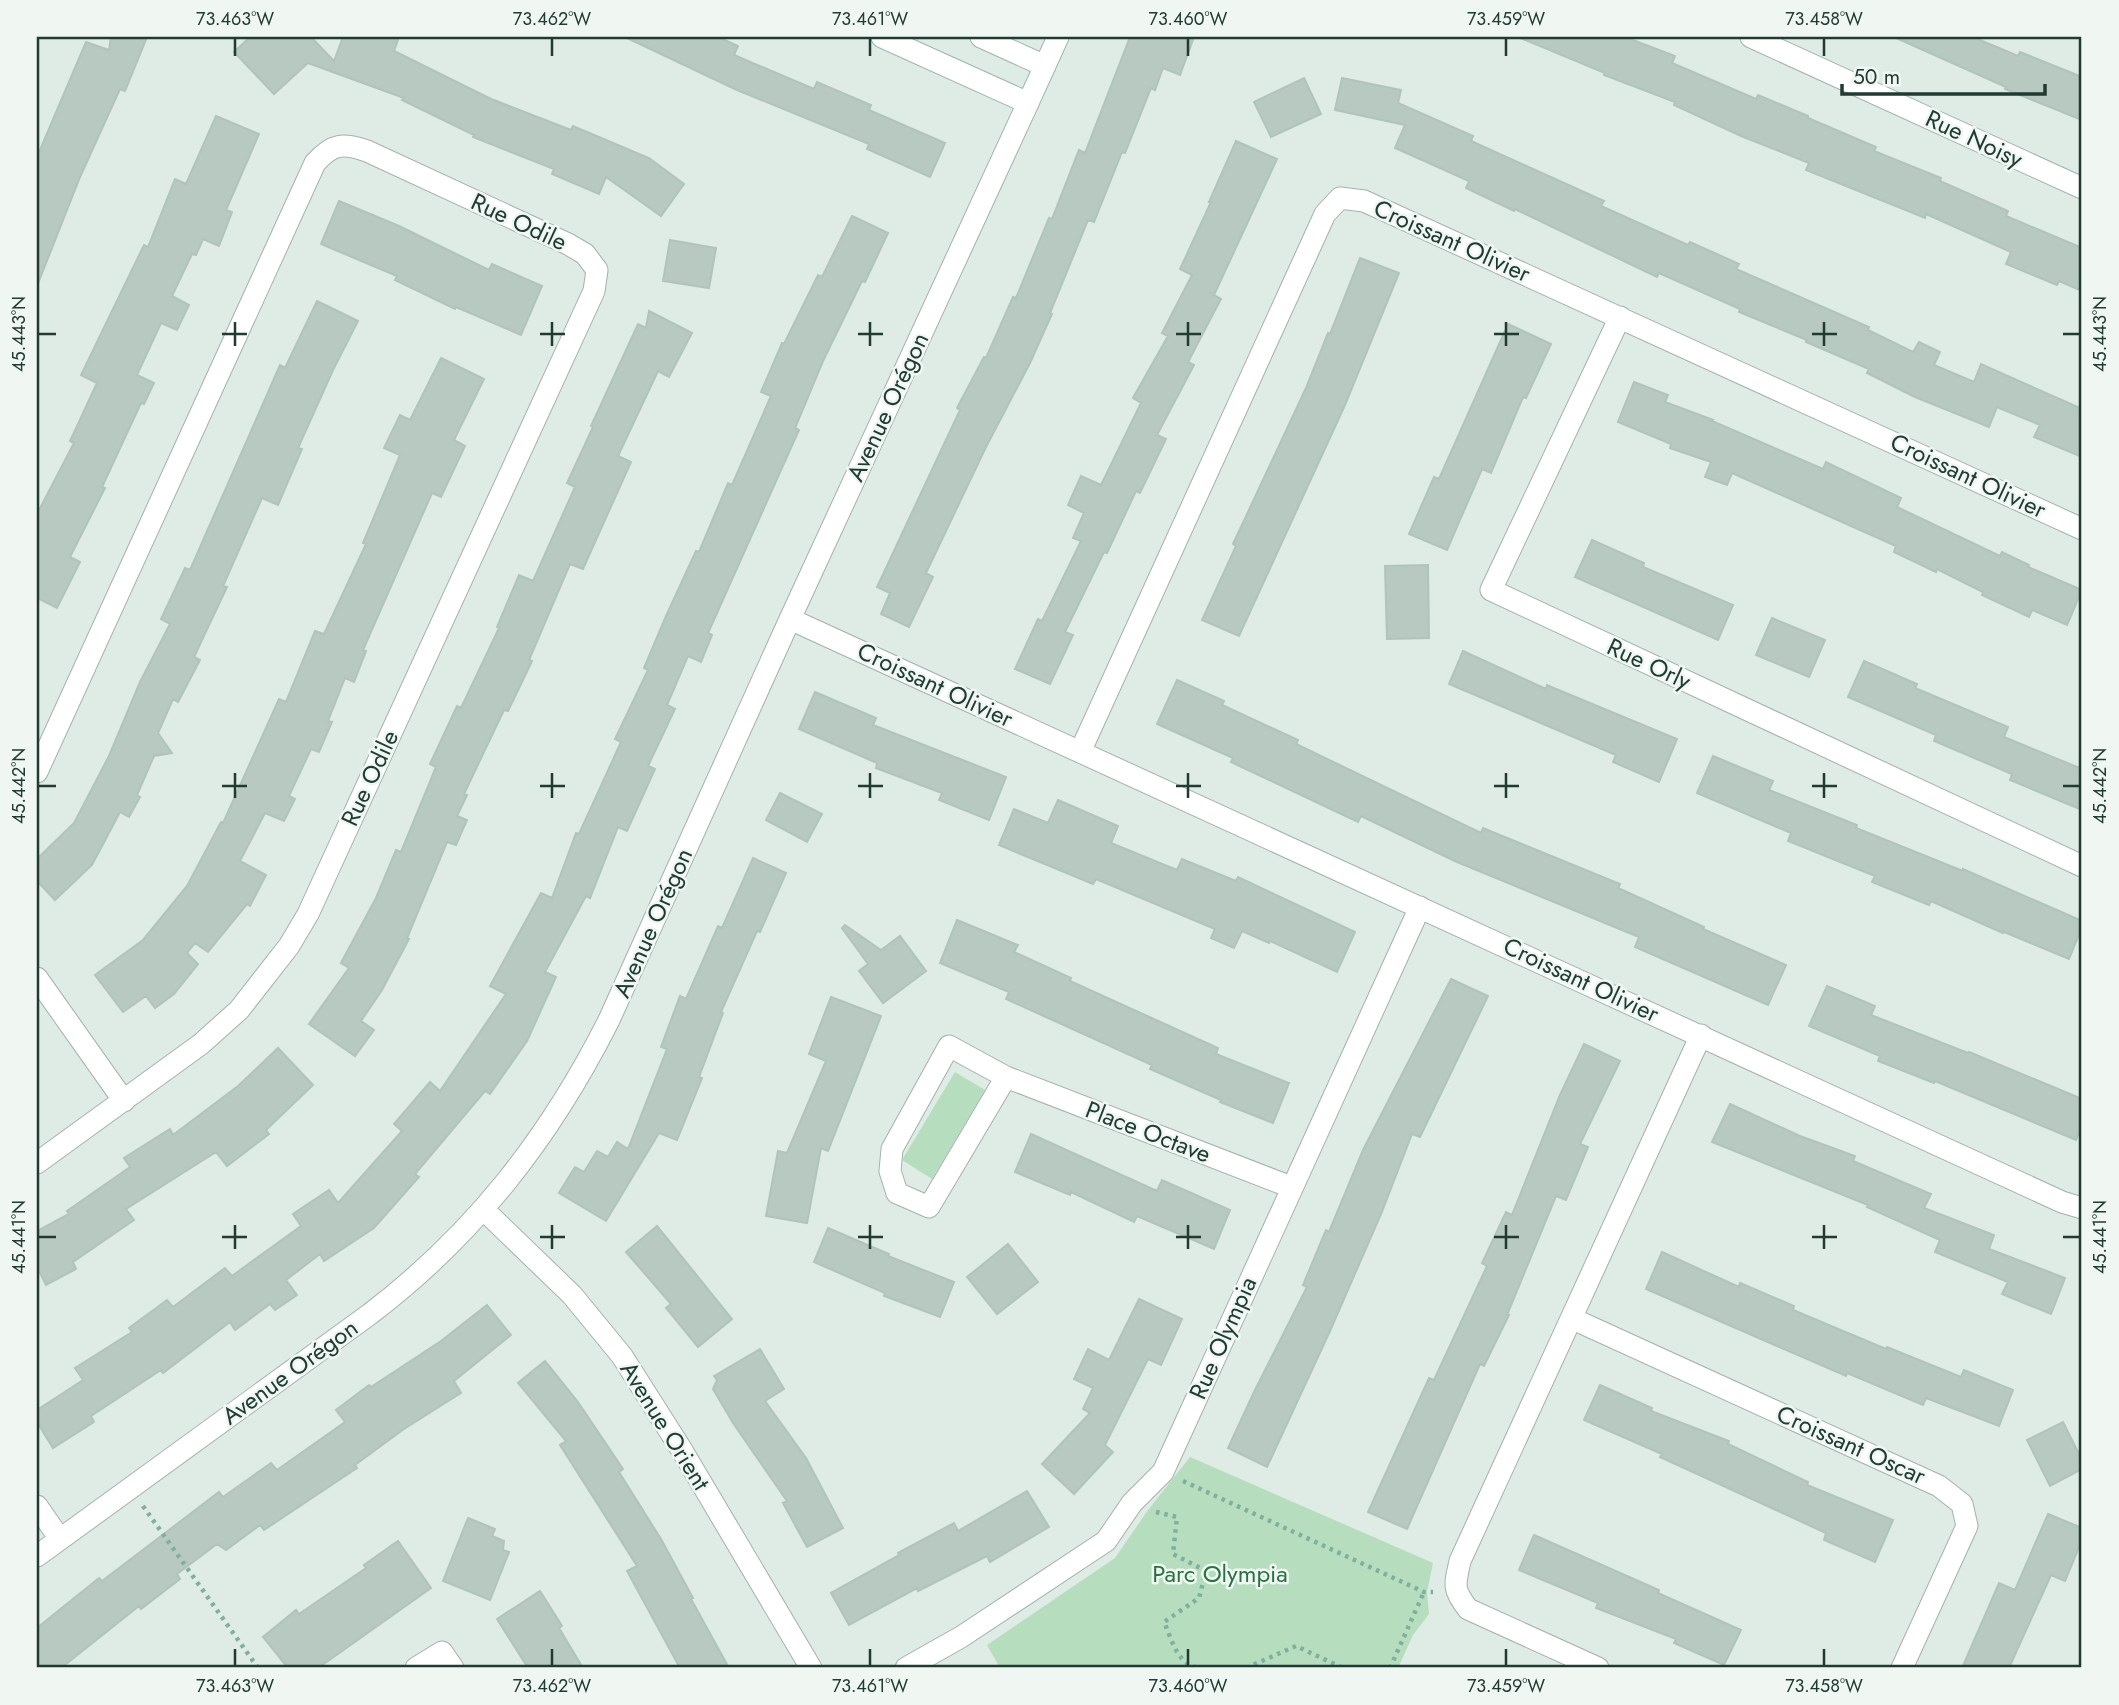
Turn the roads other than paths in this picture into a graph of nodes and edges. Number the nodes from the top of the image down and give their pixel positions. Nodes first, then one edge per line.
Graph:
1 (882, 37) edge
2 (981, 37) edge
3 (1058, 37) edge
4 (1751, 37) edge
5 (1045, 66) junction
6 (1028, 103) junction
7 (2082, 188) edge
8 (1620, 317) junction
9 (2082, 529) edge
10 (790, 619) junction
11 (1080, 752) junction
12 (37, 772) edge
13 (2082, 866) edge
14 (1420, 907) junction
15 (37, 978) edge
16 (1701, 1035) junction
17 (1006, 1077) junction
18 (124, 1101) junction
19 (37, 1163) edge
20 (1291, 1187) junction
21 (2082, 1208) edge
22 (484, 1210) junction
23 (1573, 1319) junction
24 (37, 1506) edge
25 (60, 1539) junction
26 (37, 1556) edge
27 (416, 1668) edge
28 (453, 1668) edge
29 (811, 1668) edge
30 (906, 1668) edge
31 (1598, 1668) edge
32 (1902, 1668) edge

1 - 6 street
2 - 5 street
3 - 5 street, Avenue Orégon
4 - 7 street, Rue Noisy
5 - 6 street, Avenue Orégon
6 - 10 street, Avenue Orégon
8 - 9 street, Croissant Olivier
8 - 11 street, Croissant Olivier
8 - 13 street, Rue Orly
10 - 11 street, Croissant Olivier
10 - 22 street, Avenue Orégon
11 - 14 street, Croissant Olivier
12 - 18 street, Rue Odile
14 - 16 street, Croissant Olivier
14 - 20 street, Rue Olympia
15 - 18 street
16 - 21 street, Croissant Olivier
16 - 23 street
17 - 17 street, Place Octave
17 - 20 street, Place Octave
18 - 19 street, Rue Odile
20 - 30 street, Rue Olympia
22 - 25 street, Avenue Orégon
22 - 29 street, Avenue Orient
23 - 31 street
23 - 32 street, Croissant Oscar
24 - 25 street
25 - 26 street, Avenue Orégon
27 - 28 street

